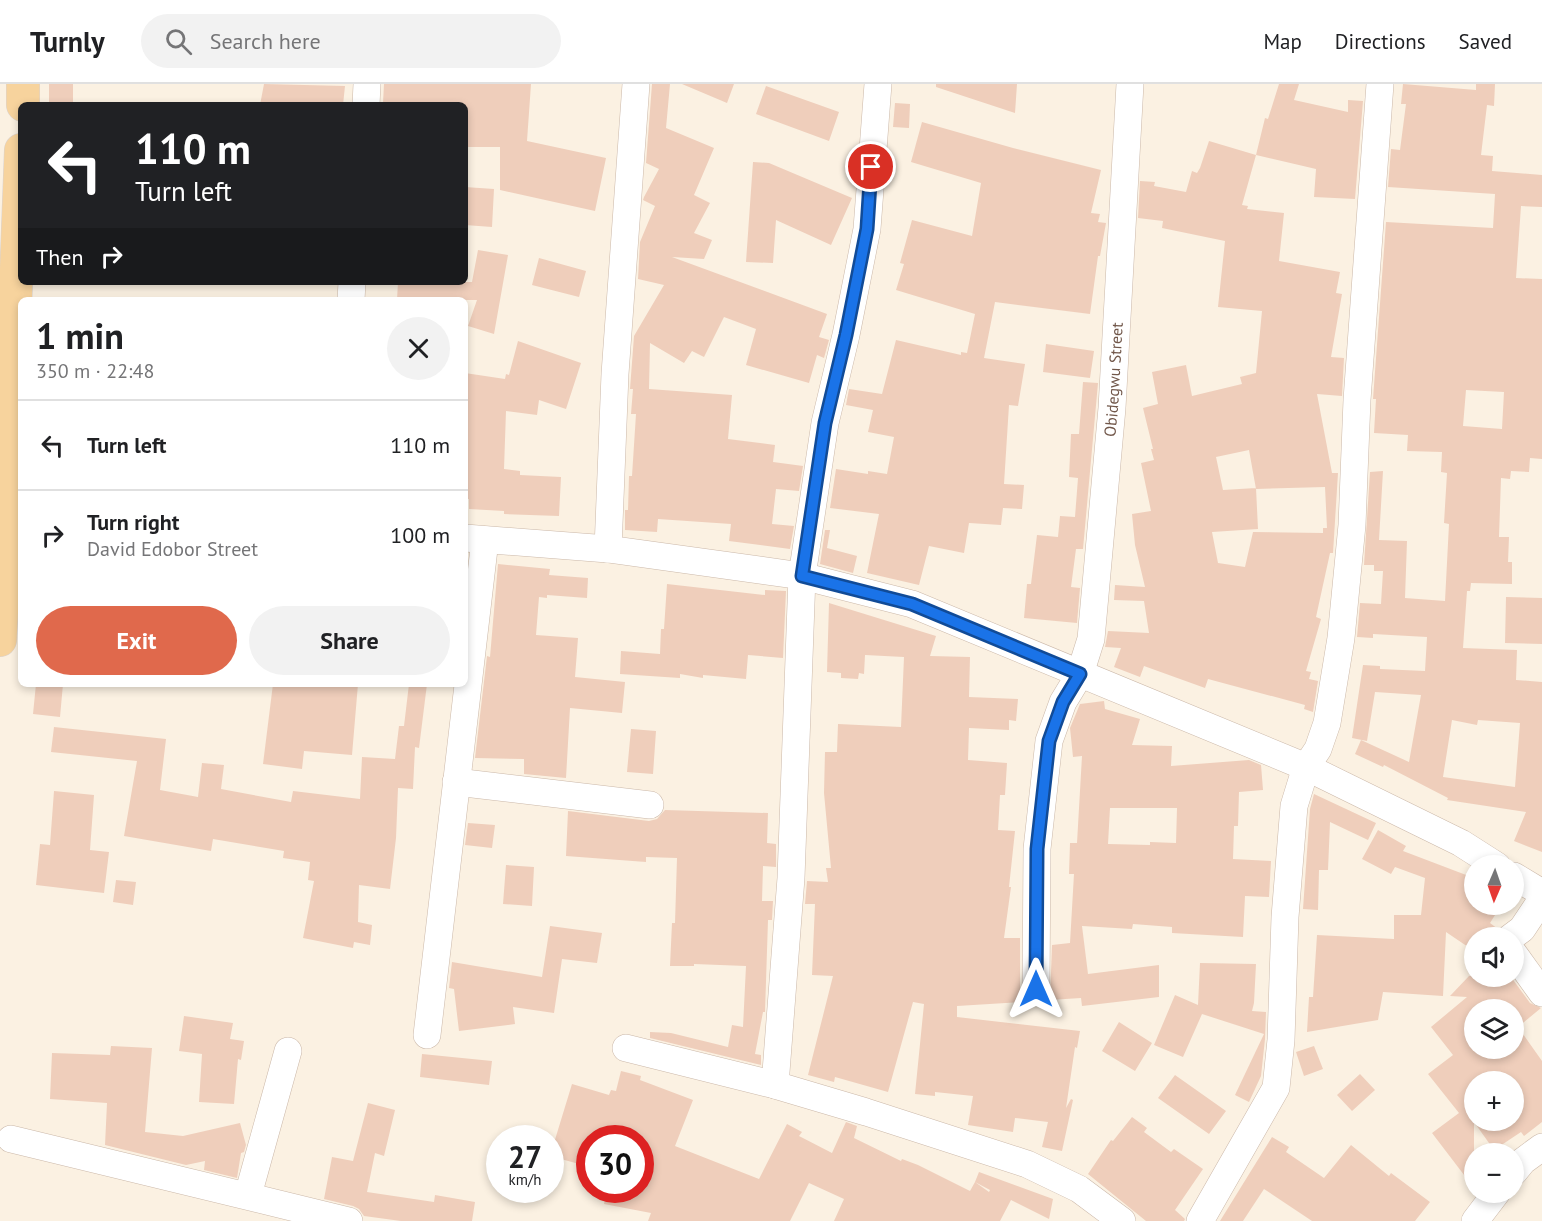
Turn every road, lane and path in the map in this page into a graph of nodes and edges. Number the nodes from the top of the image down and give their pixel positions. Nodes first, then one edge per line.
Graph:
1 (23, 84) edge
2 (367, 84) edge
3 (636, 84) edge
4 (878, 84) edge
5 (1130, 84) edge
6 (1380, 84) edge
7 (23, 102) edge
8 (366, 102) edge
9 (18, 322) edge
10 (15, 495) edge
11 (475, 539) edge
12 (608, 549) junction
13 (802, 576) junction
14 (468, 629) edge
15 (0, 640) edge
16 (1080, 674) junction
17 (463, 687) edge
18 (1306, 767) junction
19 (456, 782) junction
20 (650, 805) dead end
21 (1480, 855) edge
22 (1524, 882) edge
23 (1542, 893) edge
24 (1542, 899) edge
25 (1523, 927) edge
26 (1524, 968) edge
27 (1036, 989) dead end
28 (1542, 993) edge
29 (427, 1035) dead end
30 (626, 1048) dead end
31 (288, 1051) dead end
32 (775, 1085) junction
33 (11, 1139) dead end
34 (1542, 1147) edge
35 (1524, 1160) edge
36 (248, 1195) junction
37 (1489, 1203) edge
38 (349, 1221) edge
39 (1122, 1221) edge
40 (1200, 1221) edge
41 (1475, 1221) edge

1 - 7 main road
2 - 8 street
3 - 12 street
4 - 13 street
5 - 16 street, Obidegwu Street
6 - 18 street
9 - 10 main road
10 - 15 main road
11 - 12 street
11 - 14 street
12 - 13 street
13 - 16 street
13 - 32 street
16 - 18 street
16 - 27 street, Obidegwu Street
17 - 19 street
18 - 21 street
18 - 40 street
19 - 20 street
19 - 29 street
22 - 23 street
24 - 25 street
26 - 28 street
30 - 32 street
31 - 36 street
32 - 39 street
33 - 36 street
34 - 35 street
36 - 38 street
37 - 41 street

